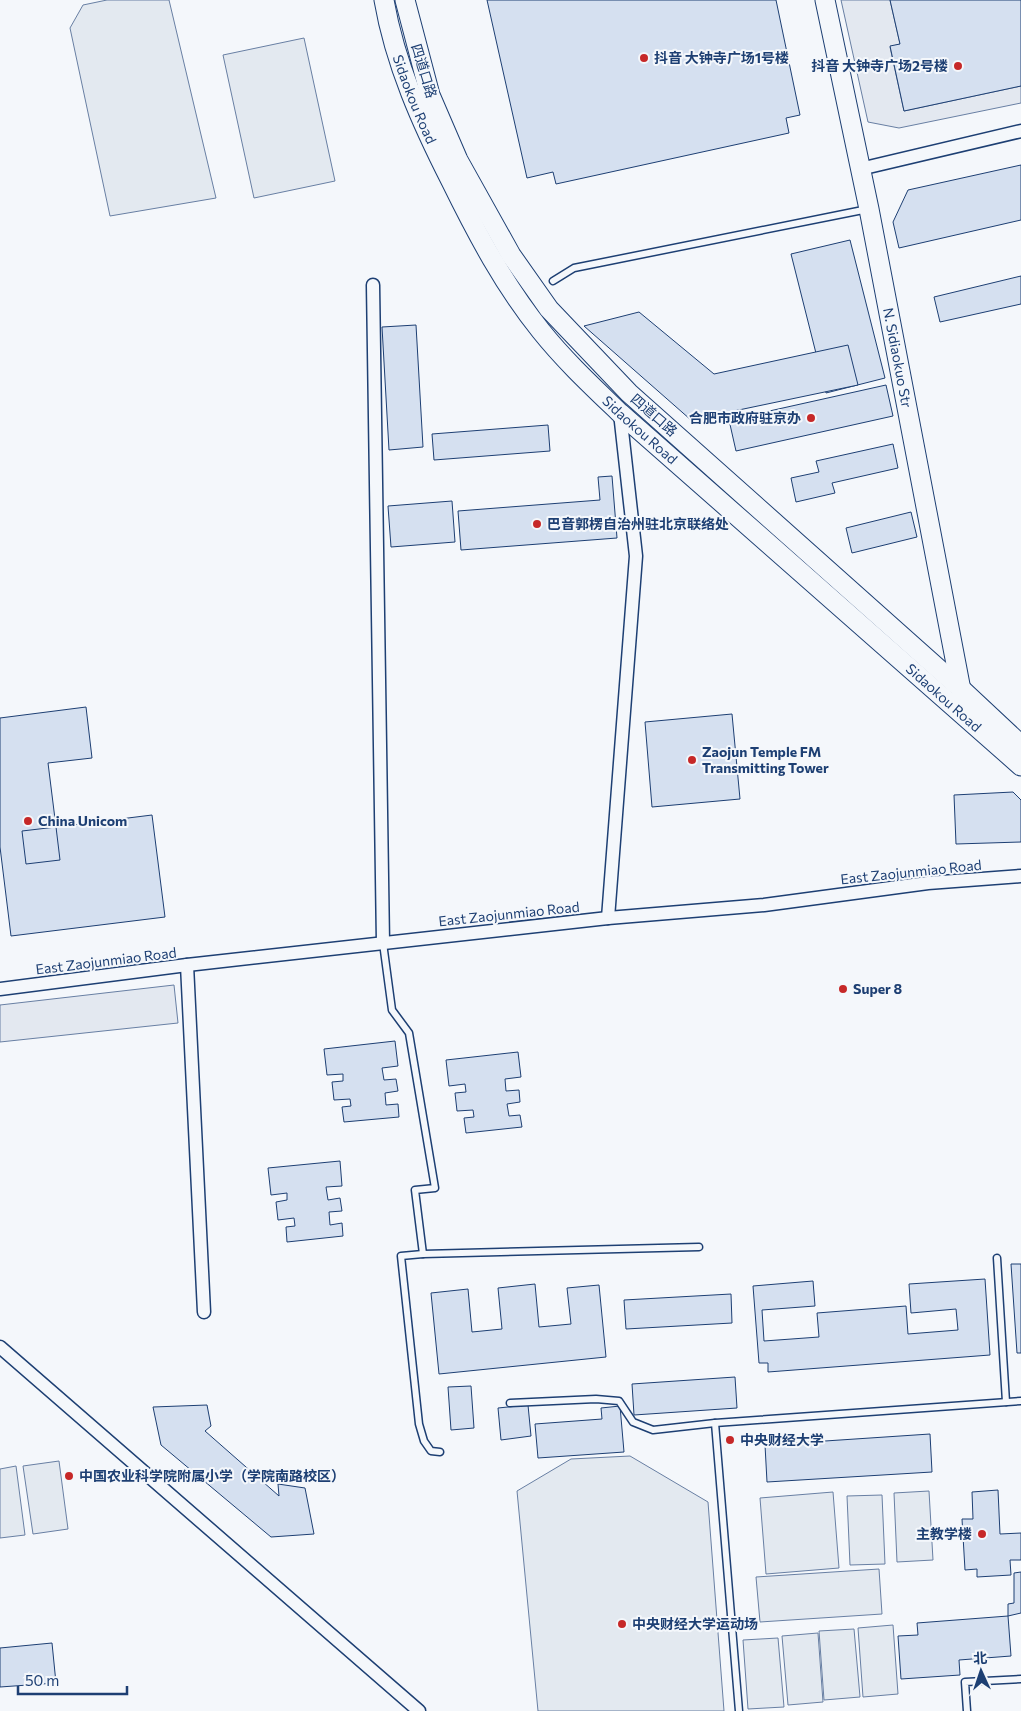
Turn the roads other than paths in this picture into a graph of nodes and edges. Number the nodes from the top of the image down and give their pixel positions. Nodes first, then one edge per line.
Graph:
1 (384, 0) edge
2 (405, 0) edge
3 (825, 0) edge
4 (1021, 131) edge
5 (860, 169) junction
6 (869, 209) junction
7 (553, 281) dead end
8 (373, 285) dead end
9 (620, 413) junction
10 (960, 688) junction
11 (965, 716) junction
12 (1021, 745) edge
13 (1021, 766) edge
14 (1021, 876) edge
15 (608, 918) junction
16 (383, 943) junction
17 (187, 965) junction
18 (0, 990) edge
19 (700, 1247) dead end
20 (423, 1254) junction
21 (997, 1258) dead end
22 (204, 1312) dead end
23 (0, 1347) edge
24 (1021, 1401) edge
25 (1006, 1402) junction
26 (510, 1403) dead end
27 (715, 1424) junction
28 (440, 1452) dead end
29 (1021, 1679) edge
30 (420, 1711) edge
31 (739, 1711) edge
32 (967, 1711) edge

1 - 9 street, Sidaokou Road
2 - 10 street, 四道口路
3 - 5 street, N. Sidiaokuo Str
4 - 5 street
5 - 6 street, N. Sidiaokuo Str
6 - 7 lane
6 - 10 street, N. Sidiaokuo Str
8 - 16 street
9 - 11 street, Sidaokou Road
9 - 15 street
10 - 11 street, N. Sidiaokuo Str
10 - 12 street, 四道口路
11 - 13 street, Sidaokou Road
14 - 15 street, East Zaojunmiao Road
15 - 16 street, East Zaojunmiao Road
16 - 17 street, East Zaojunmiao Road
16 - 20 lane
17 - 18 street, East Zaojunmiao Road
17 - 22 street
19 - 20 lane
20 - 28 lane
21 - 25 lane
23 - 30 street
24 - 25 lane
25 - 27 lane
26 - 27 lane
27 - 31 lane
29 - 32 lane

